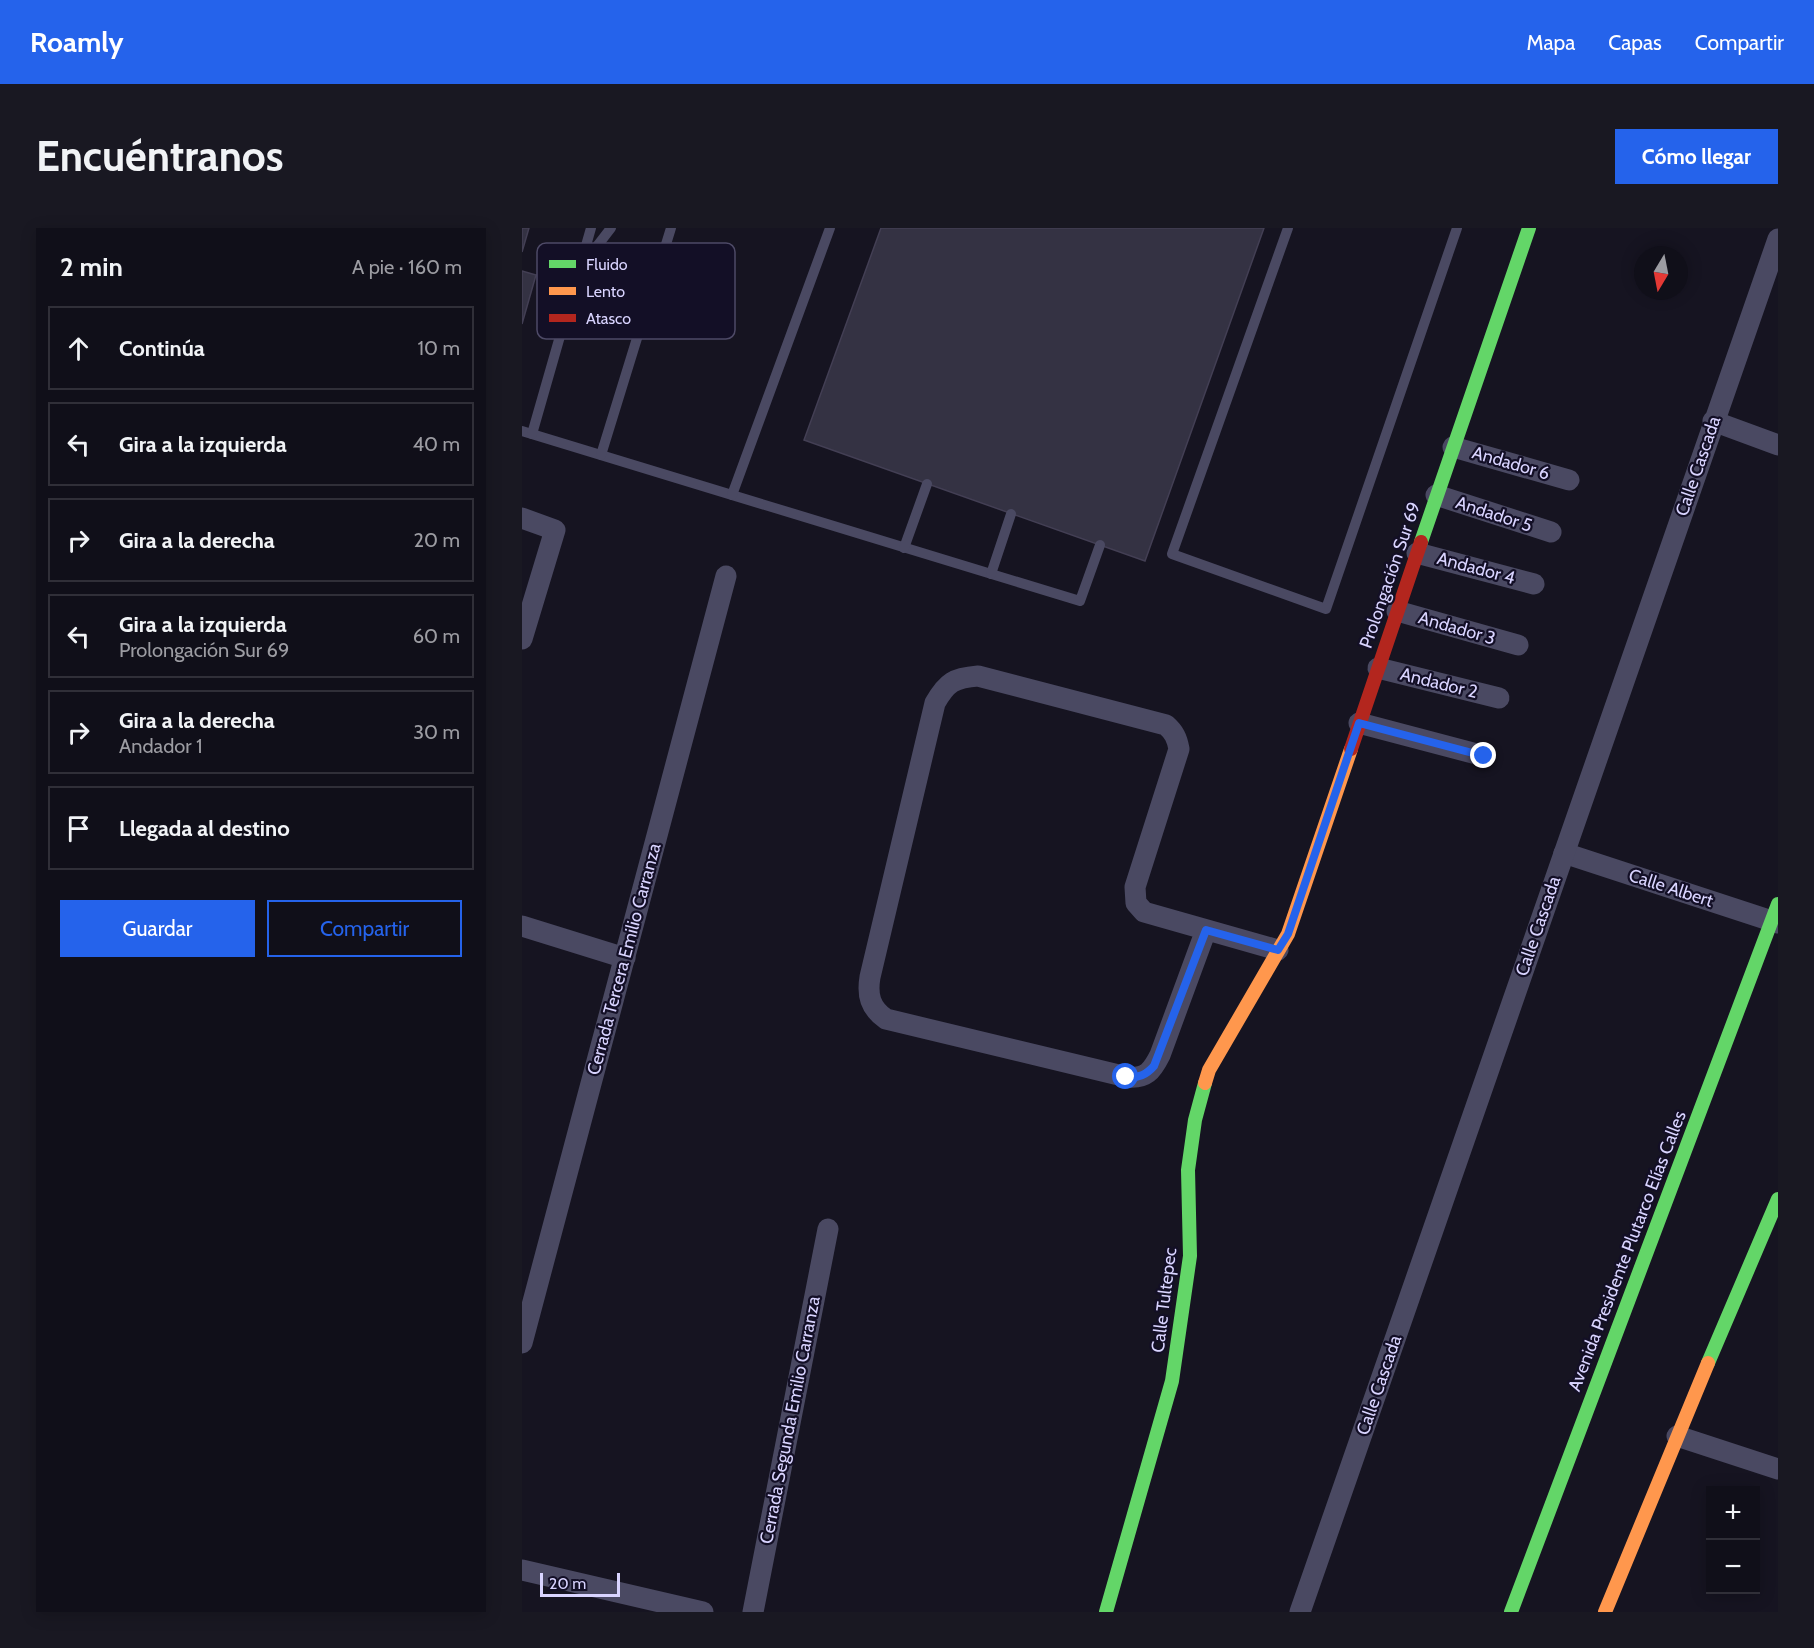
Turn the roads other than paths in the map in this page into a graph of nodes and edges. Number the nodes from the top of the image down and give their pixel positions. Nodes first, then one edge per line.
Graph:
1 (591, 228) edge
2 (611, 228) edge
3 (671, 228) edge
4 (830, 228) edge
5 (1288, 228) edge
6 (1457, 228) edge
7 (1529, 228) edge
8 (1778, 239) edge
9 (587, 243) edge
10 (599, 243) edge
11 (666, 243) edge
12 (557, 339) edge
13 (637, 339) edge
14 (1713, 422) junction
15 (527, 432) edge
16 (1778, 445) edge
17 (1452, 447) junction
18 (601, 455) junction
19 (1569, 480) dead end
20 (927, 484) dead end
21 (732, 495) junction
22 (1436, 495) junction
23 (1011, 514) dead end
24 (522, 518) edge
25 (1551, 532) dead end
26 (1100, 545) dead end
27 (904, 548) junction
28 (1417, 553) junction
29 (991, 574) junction
30 (726, 576) dead end
31 (1534, 584) dead end
32 (1397, 611) junction
33 (522, 639) edge
34 (1518, 645) dead end
35 (1378, 668) junction
36 (1499, 698) dead end
37 (1359, 723) junction
38 (1484, 756) dead end
39 (1564, 853) junction
40 (1776, 916) edge
41 (522, 926) edge
42 (1206, 930) junction
43 (1283, 942) junction
44 (625, 958) junction
45 (1778, 1199) edge
46 (828, 1229) dead end
47 (522, 1342) edge
48 (1677, 1436) junction
49 (1778, 1469) edge
50 (522, 1570) edge
51 (703, 1612) edge
52 (753, 1612) edge
53 (1106, 1612) edge
54 (1300, 1612) edge
55 (1511, 1612) edge
56 (1605, 1612) edge

1 - 9 lane
2 - 10 lane
3 - 11 lane
4 - 21 lane
5 - 6 lane
7 - 17 street, Prolongación Sur 69
8 - 14 street, Calle Cascada
12 - 15 lane
13 - 18 lane
14 - 16 street
14 - 39 street, Calle Cascada
15 - 18 lane
17 - 19 street, Andador 6
17 - 22 street, Prolongación Sur 69
18 - 21 lane
20 - 27 lane
21 - 27 lane
22 - 25 street, Andador 5
22 - 28 street, Prolongación Sur 69
23 - 29 lane
24 - 33 street
26 - 29 lane
27 - 29 lane
28 - 31 street, Andador 4
28 - 32 street, Prolongación Sur 69
30 - 44 street, Cerrada Tercera Emilio Carranza
32 - 34 street, Andador 3
32 - 35 street, Prolongación Sur 69
35 - 36 street, Andador 2
35 - 37 street, Prolongación Sur 69
37 - 38 street
37 - 43 street, Prolongación Sur 69
39 - 40 street, Calle Albert
39 - 54 street, Calle Cascada
40 - 55 street, Avenida Presidente Plutarco Elías Calles
41 - 44 street
42 - 42 street
42 - 43 street
43 - 53 street, Calle Tultepec
44 - 47 street, Cerrada Tercera Emilio Carranza
45 - 48 street
46 - 52 street, Cerrada Segunda Emilio Carranza
48 - 49 street
48 - 56 street
50 - 51 street

